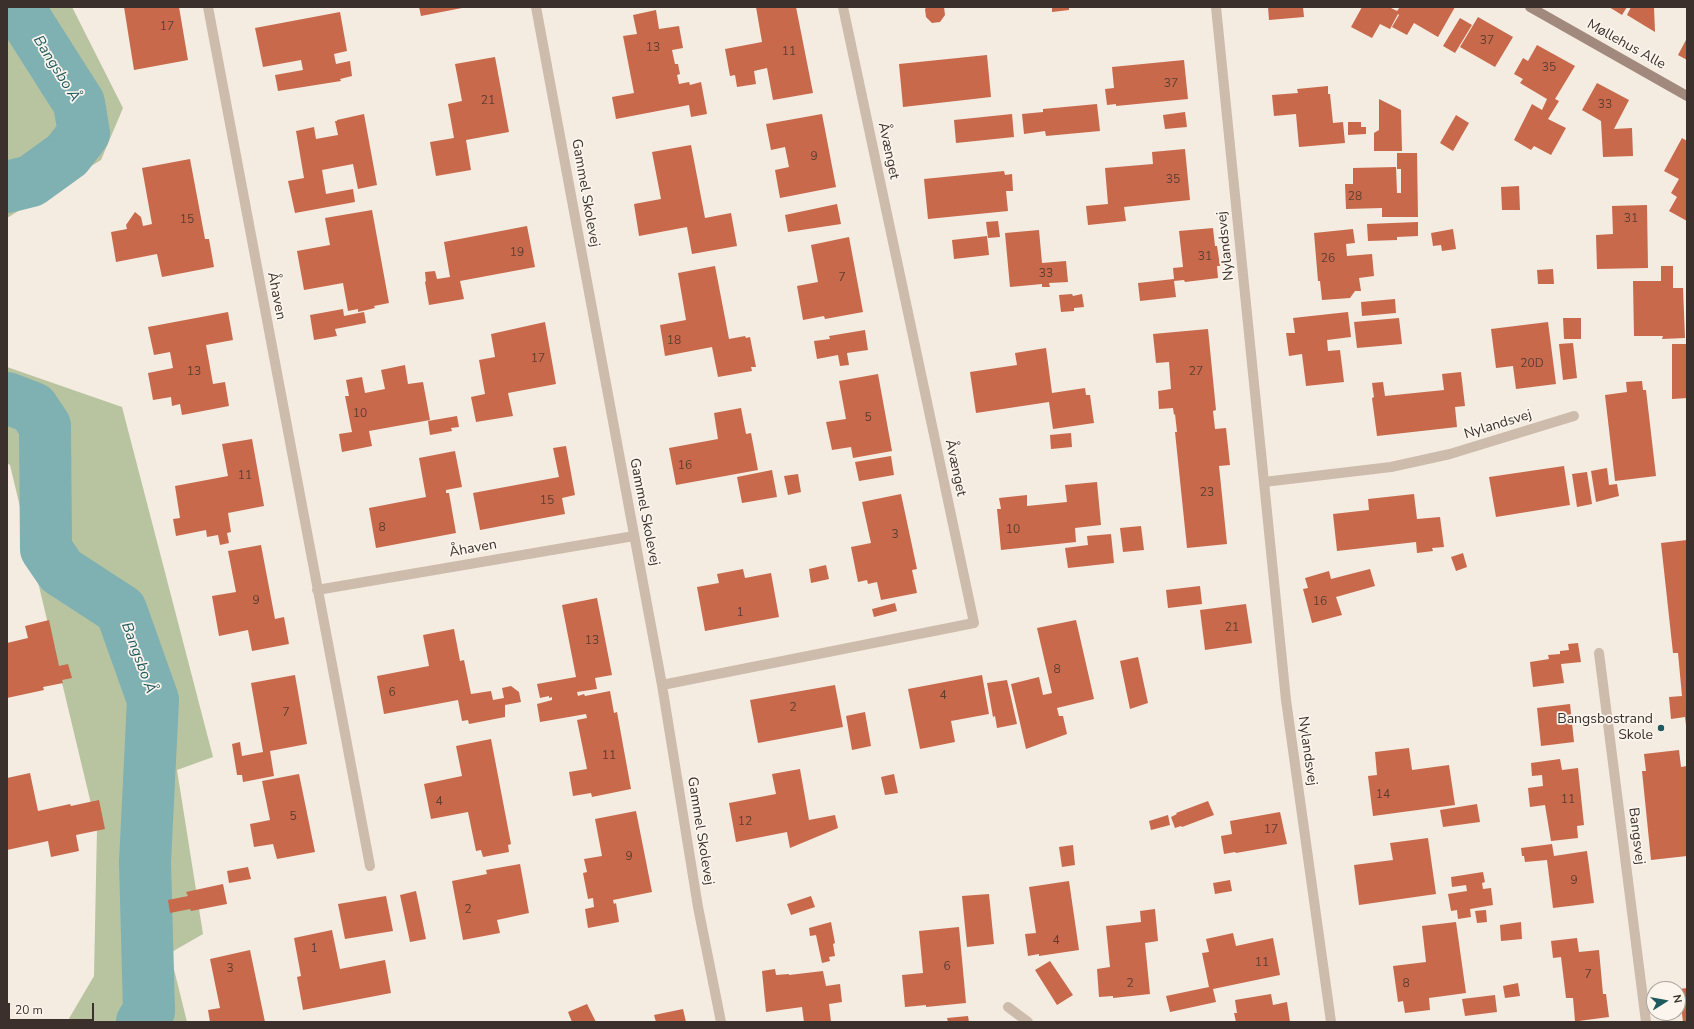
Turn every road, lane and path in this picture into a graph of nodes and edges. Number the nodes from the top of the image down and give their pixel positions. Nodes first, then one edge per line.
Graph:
1 (208, 7) edge
2 (536, 7) edge
3 (843, 7) edge
4 (1216, 7) edge
5 (1530, 7) edge
6 (1687, 96) edge
7 (1574, 416) dead end
8 (1264, 482) junction
9 (634, 536) junction
10 (317, 590) junction
11 (1600, 653) dead end
12 (662, 685) junction
13 (370, 866) dead end
14 (1008, 1007) dead end
15 (721, 1022) edge
16 (1028, 1022) edge
17 (1331, 1022) edge
18 (1646, 1022) edge

1 - 10 street, Åhaven
2 - 9 street, Gammel Skolevej
3 - 12 street, Åvænget
4 - 8 street, Nylandsvej
5 - 6 street, Møllehus Alle
7 - 8 street, Nylandsvej
8 - 17 street, Nylandsvej
9 - 10 street, Åhaven
9 - 12 street, Gammel Skolevej
10 - 13 street, Åhaven
11 - 18 street, Bangsvej
12 - 15 street, Gammel Skolevej
14 - 16 street

